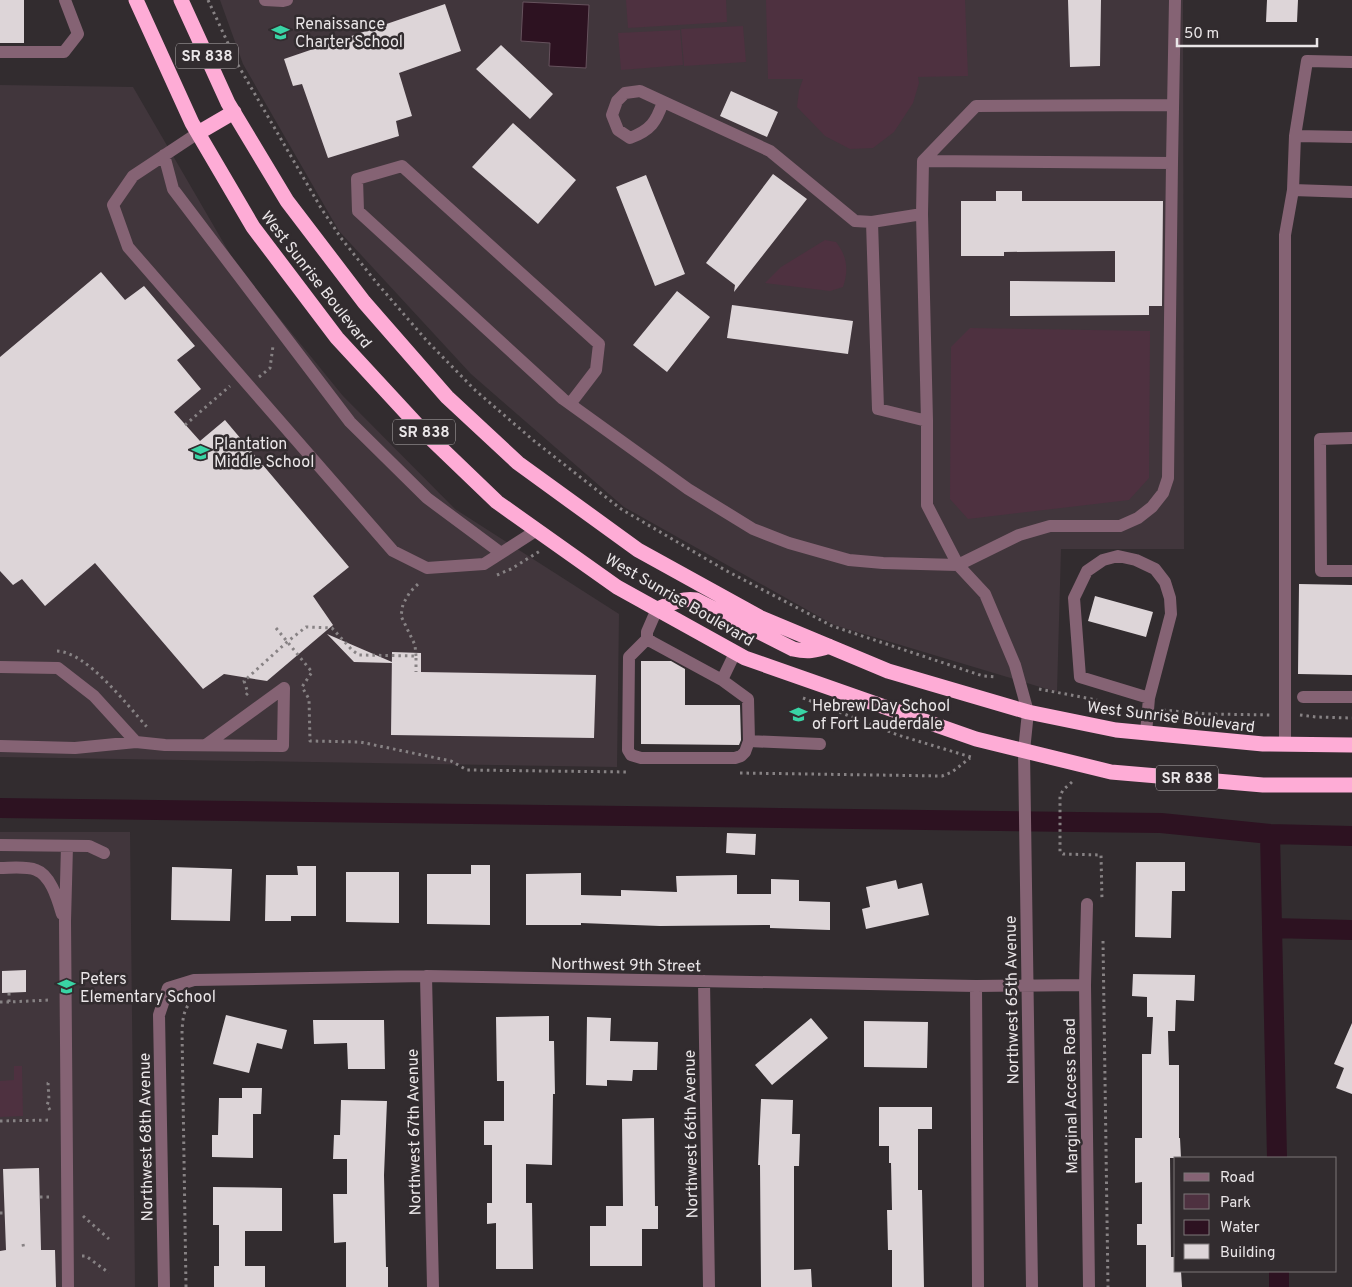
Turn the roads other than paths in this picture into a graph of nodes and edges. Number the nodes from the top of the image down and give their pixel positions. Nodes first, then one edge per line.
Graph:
1 (65, 0) edge
2 (136, 0) edge
3 (181, 0) edge
4 (265, 0) edge
5 (286, 0) edge
6 (1175, 0) edge
7 (0, 52) edge
8 (1352, 62) edge
9 (663, 102) dead end
10 (1172, 105) junction
11 (234, 112) junction
12 (198, 132) junction
13 (1295, 136) junction
14 (1352, 138) edge
15 (164, 155) junction
16 (923, 161) junction
17 (1172, 163) junction
18 (1293, 190) junction
19 (1352, 192) edge
20 (922, 214) junction
21 (872, 222) junction
22 (570, 404) junction
23 (928, 421) junction
24 (1352, 438) edge
25 (537, 530) junction
26 (501, 553) junction
27 (958, 565) junction
28 (1352, 570) edge
29 (657, 609) junction
30 (647, 639) junction
31 (829, 646) junction
32 (735, 652) junction
33 (0, 667) edge
34 (722, 680) junction
35 (1303, 696) dead end
36 (1352, 696) edge
37 (1149, 703) junction
38 (1028, 712) junction
39 (1146, 733) junction
40 (749, 741) junction
41 (136, 742) junction
42 (207, 744) junction
43 (820, 744) dead end
44 (1285, 745) junction
45 (1352, 745) edge
46 (0, 746) edge
47 (1024, 752) junction
48 (1352, 785) edge
49 (0, 845) edge
50 (67, 846) junction
51 (104, 854) dead end
52 (0, 868) edge
53 (1087, 904) dead end
54 (65, 921) junction
55 (426, 976) junction
56 (704, 981) junction
57 (1085, 985) junction
58 (976, 986) junction
59 (1027, 986) junction
60 (168, 988) joint
61 (68, 1287) edge
62 (164, 1287) edge
63 (433, 1287) edge
64 (708, 1287) edge
65 (978, 1287) edge
66 (1032, 1287) edge
67 (1089, 1287) edge

1 - 7 street
2 - 12 highway, West Sunrise Boulevard / SR 838
3 - 11 highway, West Sunrise Boulevard / SR 838
4 - 5 street
6 - 10 street
8 - 13 street
9 - 21 street
10 - 16 street
10 - 17 street
11 - 12 highway
11 - 31 highway, West Sunrise Boulevard / SR 838
12 - 15 street
12 - 25 highway, West Sunrise Boulevard / SR 838
13 - 14 street
13 - 18 street
15 - 26 street
15 - 26 street
16 - 17 street
16 - 20 street
17 - 27 street
18 - 19 street
18 - 44 street
20 - 21 street
20 - 23 street
21 - 23 street
22 - 22 street
22 - 27 street
23 - 27 street
24 - 28 street
25 - 26 street
25 - 29 highway, West Sunrise Boulevard / SR 838
27 - 38 street
29 - 30 street
29 - 31 highway
29 - 32 highway, West Sunrise Boulevard / SR 838
30 - 34 street
30 - 40 street
31 - 38 highway, West Sunrise Boulevard / SR 838
32 - 34 street
32 - 47 highway, West Sunrise Boulevard / SR 838
33 - 41 street
34 - 40 street
35 - 36 street
37 - 37 street
37 - 39 street
38 - 39 highway, West Sunrise Boulevard / SR 838
38 - 47 street, Northwest 65th Avenue
39 - 44 highway, West Sunrise Boulevard / SR 838
40 - 43 street
41 - 42 street
41 - 46 street
42 - 42 street
44 - 45 highway, West Sunrise Boulevard / SR 838
47 - 48 highway, West Sunrise Boulevard / SR 838
47 - 59 street, Northwest 65th Avenue
49 - 50 street
50 - 51 street
50 - 54 street
52 - 54 street
53 - 57 street, Marginal Access Road
54 - 61 street
55 - 56 street, Northwest 9th Street
55 - 60 street, Northwest 9th Street
55 - 63 street, Northwest 67th Avenue
56 - 58 street, Northwest 9th Street
56 - 64 street, Northwest 66th Avenue
57 - 59 street, Northwest 9th Street
57 - 67 street, Marginal Access Road
58 - 59 street, Northwest 9th Street
58 - 65 street
59 - 66 street, Northwest 65th Avenue
60 - 62 street, Northwest 68th Avenue

